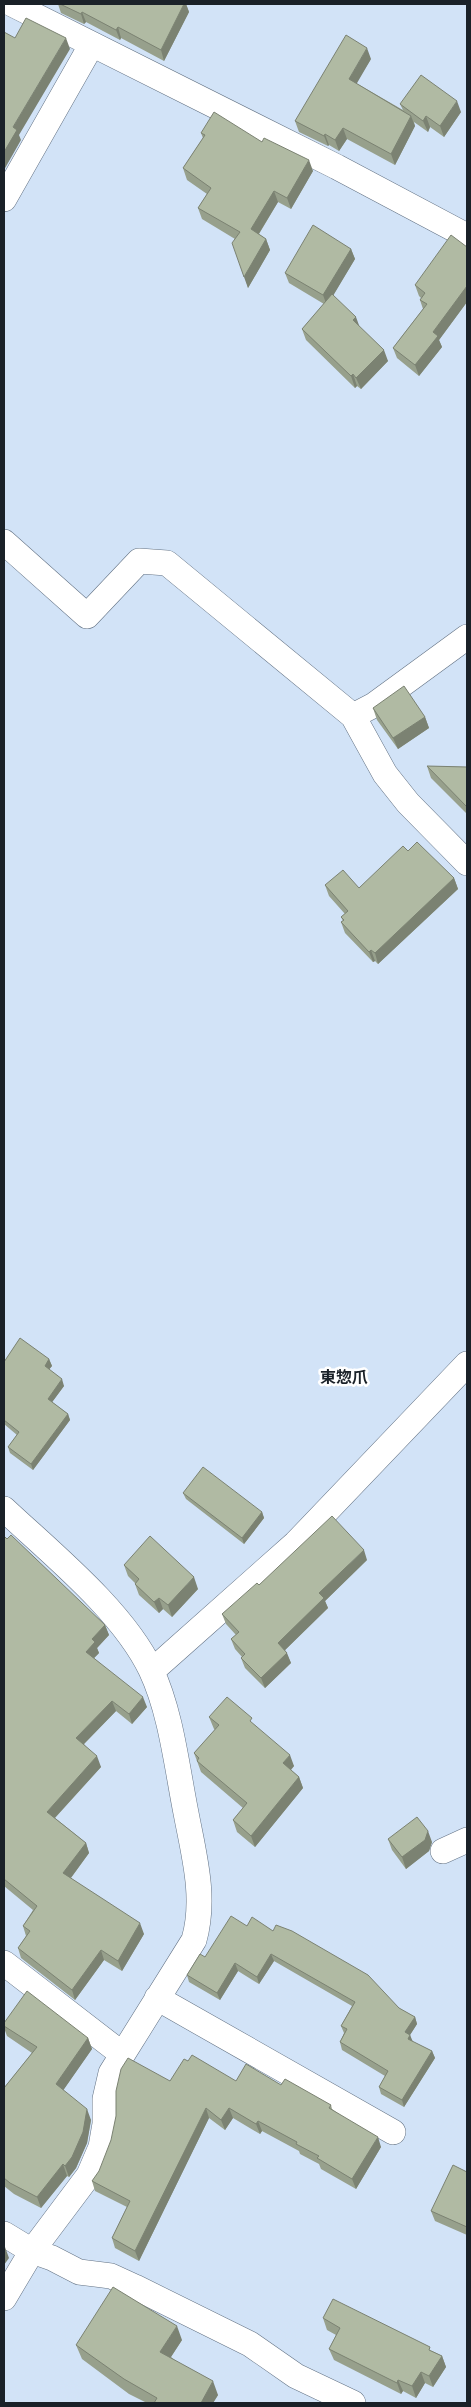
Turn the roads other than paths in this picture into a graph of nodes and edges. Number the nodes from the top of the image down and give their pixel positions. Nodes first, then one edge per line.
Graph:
1 (12, 4) edge
2 (92, 44) junction
3 (4, 199) edge
4 (467, 236) edge
5 (4, 542) edge
6 (467, 637) edge
7 (353, 716) junction
8 (467, 863) edge
9 (467, 1364) edge
10 (9, 1523) edge
11 (152, 1671) junction
12 (467, 1840) edge
13 (443, 1851) dead end
14 (4, 1963) edge
15 (157, 1998) junction
16 (122, 2054) junction
17 (393, 2132) dead end
18 (4, 2234) edge
19 (32, 2251) junction
20 (4, 2298) edge
21 (353, 2403) edge

1 - 2 street
2 - 3 street
2 - 4 street
5 - 7 street
6 - 7 street
7 - 8 street
9 - 11 street
10 - 11 street
11 - 15 street
12 - 13 street
14 - 16 street
15 - 16 street
15 - 17 street
16 - 19 street
18 - 19 street
19 - 20 street
19 - 21 street

